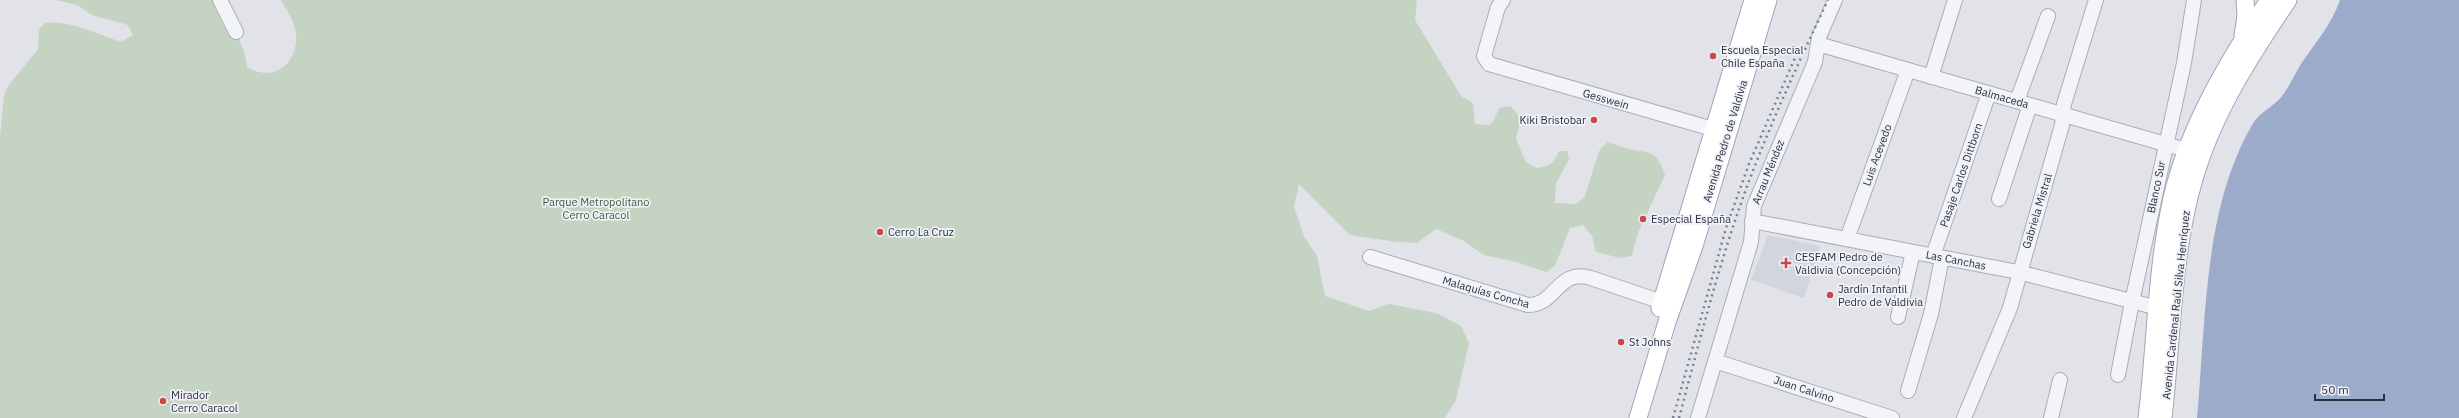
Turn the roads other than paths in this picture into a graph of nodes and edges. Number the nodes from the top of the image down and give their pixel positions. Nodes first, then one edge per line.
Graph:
1 (220, 0) edge
2 (1503, 0) edge
3 (1835, 0) edge
4 (1956, 0) edge
5 (2096, 0) edge
6 (2194, 0) edge
7 (2245, 0) edge
8 (2249, 0) edge
9 (2269, 0) edge
10 (2288, 0) edge
11 (1754, 1) edge
12 (2048, 16) dead end
13 (2266, 19) junction
14 (236, 32) dead end
15 (2242, 42) junction
16 (1818, 44) junction
17 (1908, 70) junction
18 (1931, 77) junction
19 (1989, 93) junction
20 (2024, 103) junction
21 (2063, 114) junction
22 (1721, 131) junction
23 (2165, 144) junction
24 (2186, 150) junction
25 (2000, 199) dead end
26 (1752, 221) junction
27 (1847, 239) junction
28 (1913, 252) junction
29 (1370, 257) dead end
30 (1938, 257) junction
31 (2018, 272) junction
32 (1662, 302) junction
33 (2132, 302) junction
34 (2158, 308) junction
35 (1898, 317) dead end
36 (1715, 361) junction
37 (2118, 375) dead end
38 (2060, 380) dead end
39 (1908, 391) dead end
40 (1641, 413) edge
41 (1627, 418) edge
42 (1698, 418) edge
43 (1892, 418) edge
44 (1964, 418) edge
45 (2050, 418) edge
46 (2147, 418) edge
47 (2163, 418) edge

1 - 14 street
2 - 22 street, Gesswein
3 - 16 street, Arrau Méndez
4 - 18 street
5 - 21 street, Gabriela Mistral
6 - 23 street, Blanco Sur
7 - 15 main road
8 - 13 street
9 - 13 main road, Avenida Cardenal Raúl Silva Henríquez
10 - 13 main road, Avenida Cardenal Raúl Silva Henríquez
11 - 22 main road, Avenida Pedro de Valdivia
12 - 20 street
13 - 15 main road, Avenida Cardenal Raúl Silva Henríquez
13 - 47 main road, Avenida Cardenal Raúl Silva Henríquez
15 - 24 main road, Avenida Cardenal Raúl Silva Henríquez
16 - 17 street, Balmaceda
16 - 26 street, Arrau Méndez
17 - 18 street, Balmaceda
17 - 27 street, Luis Acevedo
18 - 19 street, Balmaceda
19 - 20 street, Balmaceda
19 - 30 street, Pasaje Carlos Dittborn
20 - 21 street, Balmaceda
20 - 25 street
21 - 23 street, Balmaceda
21 - 31 street, Gabriela Mistral
22 - 32 main road, Avenida Pedro de Valdivia
22 - 40 main road, Avenida Pedro de Valdivia
23 - 24 street, Balmaceda
23 - 33 street, Blanco Sur
24 - 34 main road, Avenida Cardenal Raúl Silva Henríquez
26 - 27 street, Las Canchas
26 - 36 street, Arrau Méndez
27 - 28 street, Las Canchas
28 - 30 street, Las Canchas
28 - 35 street
29 - 32 street, Malaquías Concha
30 - 31 street, Las Canchas
30 - 39 street, Pasaje Carlos Dittborn
31 - 33 street, Las Canchas
31 - 44 street, Gabriela Mistral
32 - 41 main road, Avenida Pedro de Valdivia
33 - 34 street, Las Canchas
33 - 37 street, Blanco Sur
34 - 46 main road, Avenida Cardenal Raúl Silva Henríquez
36 - 42 street, Arrau Méndez
36 - 43 street, Juan Calvino
38 - 45 street

